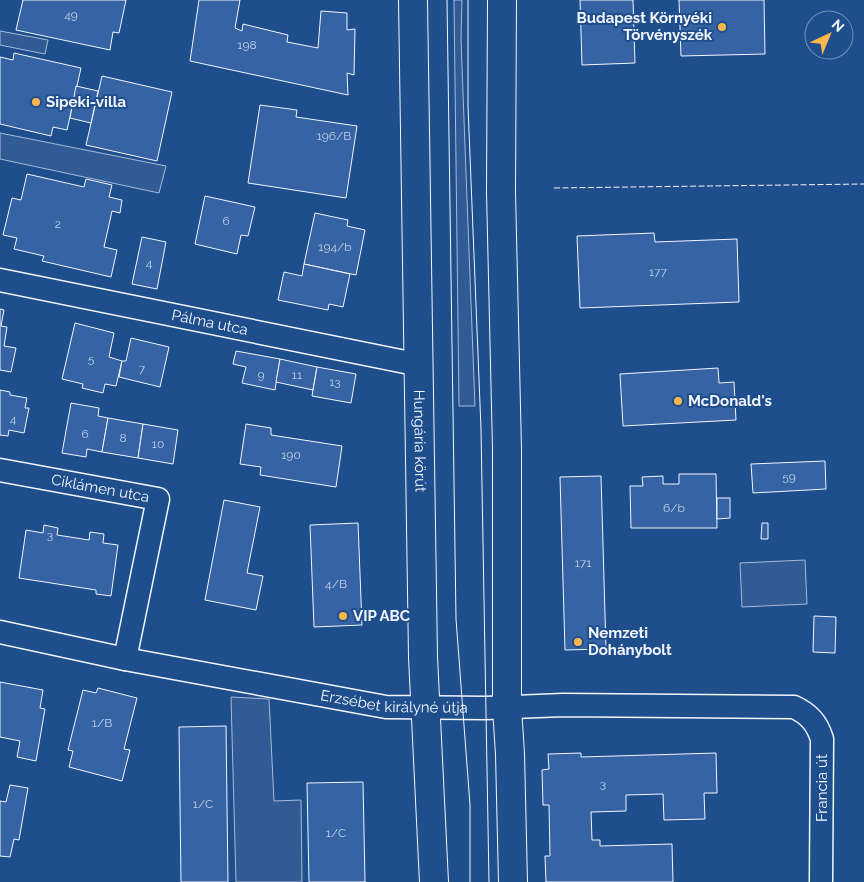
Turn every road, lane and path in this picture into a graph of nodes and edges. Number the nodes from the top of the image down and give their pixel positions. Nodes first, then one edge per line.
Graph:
1 (413, 0) edge
2 (502, 0) edge
3 (0, 280) edge
4 (420, 365) junction
5 (0, 470) edge
6 (0, 632) edge
7 (125, 659) junction
8 (794, 707) joint
9 (425, 708) junction
10 (507, 708) junction
11 (434, 882) edge
12 (513, 882) edge
13 (821, 882) edge

1 - 4 main road, Hungária körút
2 - 10 main road
3 - 4 street, Pálma utca
4 - 9 main road, Hungária körút
5 - 7 street, Ciklámen utca
6 - 7 street, Erzsébet királyné útja
7 - 9 street, Erzsébet királyné útja
8 - 10 street, Erzsébet királyné útja
8 - 13 street, Francia út
9 - 10 street, Erzsébet királyné útja
9 - 11 main road, Hungária körút
10 - 12 main road

